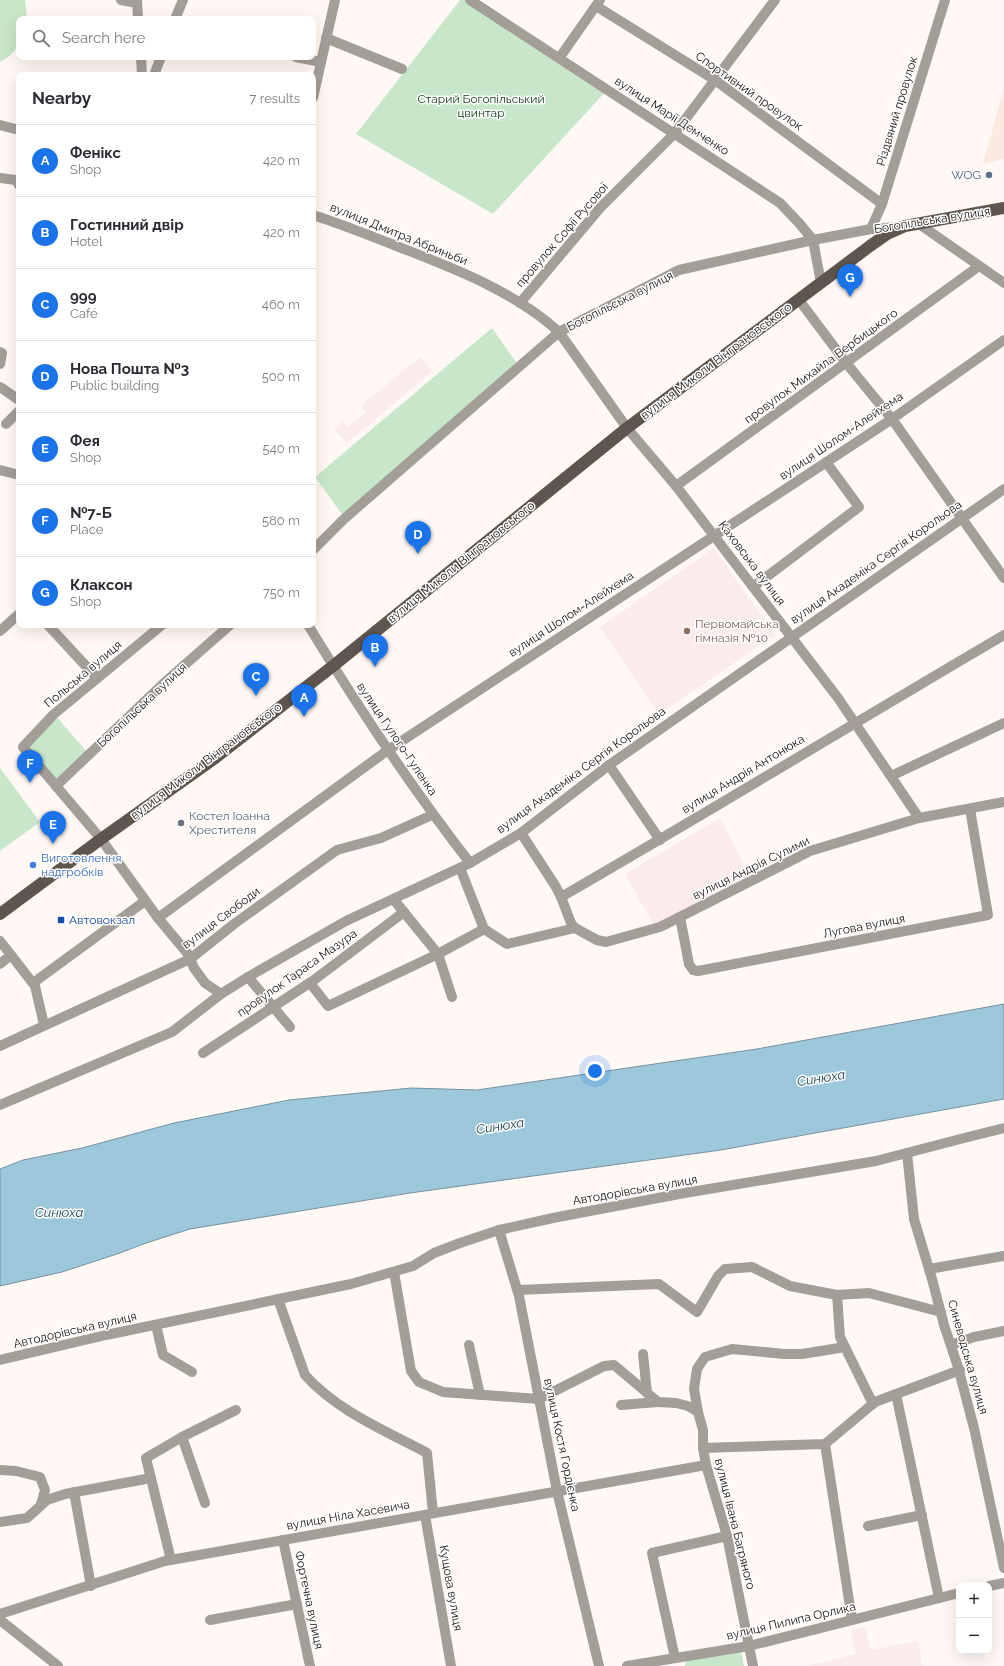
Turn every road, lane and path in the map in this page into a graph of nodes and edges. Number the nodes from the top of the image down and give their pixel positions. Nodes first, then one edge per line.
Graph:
1 (121, 0) edge
2 (183, 0) edge
3 (334, 0) edge
4 (470, 0) edge
5 (775, 0) edge
6 (944, 0) edge
7 (137, 1) edge
8 (598, 3) edge
9 (138, 16) edge
10 (176, 16) edge
11 (326, 38) junction
12 (560, 57) junction
13 (141, 60) edge
14 (160, 60) edge
15 (311, 60) edge
16 (321, 62) junction
17 (402, 69) dead end
18 (142, 72) edge
19 (155, 72) edge
20 (715, 80) junction
21 (316, 84) edge
22 (0, 125) edge
23 (16, 128) edge
24 (675, 134) junction
25 (0, 178) edge
26 (16, 180) edge
27 (882, 204) junction
28 (1004, 208) edge
29 (316, 215) edge
30 (919, 224) junction
31 (904, 226) junction
32 (871, 230) junction
33 (812, 240) junction
34 (979, 266) junction
35 (821, 283) junction
36 (1004, 283) edge
37 (799, 300) junction
38 (520, 303) junction
39 (558, 332) junction
40 (1004, 340) edge
41 (0, 352) edge
42 (0, 364) edge
43 (846, 364) junction
44 (0, 387) edge
45 (16, 398) edge
46 (16, 414) edge
47 (892, 418) junction
48 (6, 424) dead end
49 (627, 428) junction
50 (826, 462) junction
51 (0, 470) edge
52 (16, 474) edge
53 (676, 486) junction
54 (1004, 489) edge
55 (962, 519) junction
56 (714, 536) junction
57 (316, 547) edge
58 (1004, 578) edge
59 (753, 587) junction
60 (16, 617) edge
61 (51, 628) edge
62 (158, 628) edge
63 (227, 628) edge
64 (310, 628) edge
65 (0, 631) edge
66 (1004, 635) edge
67 (792, 636) junction
68 (333, 666) junction
69 (97, 678) junction
70 (855, 722) junction
71 (1004, 723) edge
72 (388, 750) junction
73 (609, 765) junction
74 (890, 776) junction
75 (56, 786) junction
76 (1004, 802) edge
77 (970, 809) junction
78 (432, 814) junction
79 (919, 818) junction
80 (521, 833) junction
81 (101, 839) junction
82 (660, 840) junction
83 (470, 863) junction
84 (460, 868) junction
85 (561, 897) junction
86 (394, 900) junction
87 (145, 901) junction
88 (404, 912) junction
89 (0, 914) edge
90 (680, 917) junction
91 (158, 918) junction
92 (575, 928) junction
93 (484, 929) junction
94 (0, 941) edge
95 (438, 954) junction
96 (11, 955) junction
97 (190, 959) junction
98 (0, 964) edge
99 (248, 976) junction
100 (32, 983) junction
101 (310, 983) junction
102 (221, 994) junction
103 (452, 997) dead end
104 (272, 1007) junction
105 (44, 1025) junction
106 (290, 1027) dead end
107 (0, 1046) edge
108 (203, 1053) dead end
109 (0, 1105) edge
110 (1004, 1128) edge
111 (907, 1153) junction
112 (499, 1230) junction
113 (1004, 1256) edge
114 (929, 1269) junction
115 (394, 1272) junction
116 (518, 1290) junction
117 (837, 1295) junction
118 (278, 1299) junction
119 (941, 1312) junction
120 (156, 1324) junction
121 (1004, 1332) edge
122 (469, 1345) dead end
123 (951, 1345) junction
124 (845, 1347) junction
125 (643, 1354) dead end
126 (0, 1360) edge
127 (960, 1370) junction
128 (192, 1372) dead end
129 (647, 1393) junction
130 (896, 1394) junction
131 (480, 1395) junction
132 (538, 1399) junction
133 (658, 1402) junction
134 (873, 1404) junction
135 (621, 1405) dead end
136 (236, 1410) dead end
137 (698, 1412) junction
138 (182, 1437) junction
139 (825, 1444) junction
140 (703, 1448) junction
141 (706, 1465) junction
142 (0, 1470) edge
143 (151, 1478) junction
144 (557, 1491) junction
145 (74, 1492) junction
146 (205, 1503) dead end
147 (41, 1504) junction
148 (429, 1514) junction
149 (922, 1516) junction
150 (0, 1522) edge
151 (868, 1526) dead end
152 (727, 1536) junction
153 (283, 1540) junction
154 (171, 1560) junction
155 (1004, 1568) edge
156 (1004, 1583) edge
157 (992, 1585) edge
158 (91, 1586) junction
159 (956, 1594) edge
160 (939, 1598) junction
161 (297, 1604) junction
162 (0, 1614) edge
163 (0, 1620) edge
164 (210, 1620) dead end
165 (852, 1620) junction
166 (749, 1646) junction
167 (675, 1658) junction
168 (58, 1666) edge
169 (310, 1666) edge
170 (451, 1666) edge
171 (599, 1666) edge
172 (627, 1666) edge
173 (753, 1666) edge

1 - 7 street
2 - 10 street
3 - 11 street
4 - 12 street, вулиця Марії Демченко
5 - 20 street, провулок Софії Русової
6 - 27 street, Різдвяний провулок
7 - 9 street
8 - 12 street
8 - 20 street, Спортивний провулок
11 - 16 street
11 - 17 street
12 - 24 street, вулиця Марії Демченко
13 - 18 street
14 - 19 street
15 - 16 street
16 - 21 street
20 - 24 street, провулок Софії Русової
20 - 27 street, Спортивний провулок
22 - 23 street
24 - 33 street, вулиця Марії Демченко
24 - 38 street, провулок Софії Русової
25 - 26 street
27 - 32 street, Різдвяний провулок
28 - 30 main road, Богопільська вулиця
29 - 38 street, вулиця Дмитра Абриньби
30 - 31 main road, Богопільська вулиця
30 - 34 street
31 - 32 street, Богопільська вулиця
31 - 35 main road, вулиця Миколи Вінграновського
32 - 33 street, Богопільська вулиця
33 - 35 street, вулиця Марії Демченко
33 - 39 street, Богопільська вулиця
34 - 36 street
34 - 43 street, провулок Михайла Вербицького
35 - 37 main road, вулиця Миколи Вінграновського
37 - 43 street
37 - 49 main road, вулиця Миколи Вінграновського
38 - 39 street, вулиця Дмитра Абриньби
39 - 49 street, вулиця Дмитра Абриньби
39 - 57 street, Богопільська вулиця
40 - 47 street, вулиця Шолом-Алейхема
41 - 42 street
43 - 47 street
43 - 53 street, провулок Михайла Вербицького
44 - 45 street
46 - 48 street
47 - 50 street, вулиця Шолом-Алейхема
47 - 55 street
49 - 53 street, Каховська вулиця
49 - 68 main road, вулиця Миколи Вінграновського
50 - 56 street, вулиця Шолом-Алейхема
50 - 59 street
51 - 52 street
53 - 56 street, Каховська вулиця
54 - 55 street, вулиця Академіка Сергія Корольова
55 - 58 street
55 - 67 street, вулиця Академіка Сергія Корольова
56 - 59 street, Каховська вулиця
56 - 72 street, вулиця Шолом-Алейхема
59 - 67 street, Каховська вулиця
60 - 65 street
61 - 69 street
62 - 69 street, Польська вулиця
63 - 75 street, Богопільська вулиця
64 - 68 street, вулиця Гулого-Гуленка
66 - 70 street, вулиця Андрія Антонюка
67 - 70 street, Каховська вулиця
67 - 73 street, вулиця Академіка Сергія Корольова
68 - 72 street, вулиця Гулого-Гуленка
68 - 81 main road, вулиця Миколи Вінграновського
69 - 75 street, Польська вулиця
70 - 74 street, Каховська вулиця
70 - 82 street, вулиця Андрія Антонюка
71 - 74 street
72 - 78 street, вулиця Гулого-Гуленка
72 - 91 street, вулиця Шолом-Алейхема
73 - 80 street, вулиця Академіка Сергія Корольова
73 - 82 street
74 - 79 street, Каховська вулиця
75 - 81 street
76 - 77 street, вулиця Андрія Сулими
77 - 79 street, вулиця Андрія Сулими
77 - 90 street, Лугова вулиця
78 - 83 street, вулиця Гулого-Гуленка
78 - 97 street, вулиця Свободи
79 - 90 street, вулиця Андрія Сулими
80 - 83 street, вулиця Академіка Сергія Корольова
80 - 85 street
81 - 87 street
81 - 89 main road, вулиця Миколи Вінграновського
82 - 85 street, вулиця Андрія Антонюка
83 - 84 street, вулиця Академіка Сергія Корольова
84 - 86 street, вулиця Академіка Сергія Корольова
84 - 93 street
85 - 92 street
86 - 88 street
86 - 99 street, вулиця Академіка Сергія Корольова
87 - 91 street
87 - 100 street
88 - 95 street
88 - 101 street, провулок Тараса Мазура
90 - 92 street, вулиця Андрія Сулими
91 - 97 street
92 - 93 street
93 - 95 street
94 - 96 street
95 - 101 street
95 - 103 street
96 - 98 street
96 - 100 street
97 - 102 street
97 - 105 street, вулиця Свободи
99 - 102 street, вулиця Академіка Сергія Корольова
99 - 104 street
100 - 105 street
101 - 104 street, провулок Тараса Мазура
102 - 109 street, вулиця Академіка Сергія Корольова
104 - 106 street
104 - 108 street, провулок Тараса Мазура
105 - 107 street, вулиця Свободи
110 - 111 street, Автодорівська вулиця
111 - 112 street, Автодорівська вулиця
111 - 114 street, Синеводська вулиця
112 - 115 street, Автодорівська вулиця
112 - 116 street, вулиця Костя Гордієнка
113 - 114 street
114 - 119 street, Синеводська вулиця
115 - 118 street, Автодорівська вулиця
115 - 131 street
116 - 117 street
116 - 132 street, вулиця Костя Гордієнка
117 - 119 street
117 - 124 street
118 - 120 street, Автодорівська вулиця
118 - 148 street
119 - 123 street, Синеводська вулиця
120 - 126 street, Автодорівська вулиця
120 - 128 street, Автодорівська вулиця
121 - 123 street
122 - 131 street
123 - 127 street, Синеводська вулиця
124 - 134 street
124 - 137 street, вулиця Івана Багряного
125 - 129 street
127 - 130 street
127 - 155 street, Синеводська вулиця
129 - 132 street
129 - 133 street
130 - 134 street
130 - 149 street
131 - 132 street
132 - 144 street, вулиця Костя Гордієнка
133 - 135 street
133 - 137 street
134 - 139 street
136 - 138 street
137 - 140 street, вулиця Івана Багряного
138 - 143 street
138 - 146 street
139 - 140 street
139 - 165 street
140 - 141 street, вулиця Івана Багряного
141 - 144 street, вулиця Ніла Хасевича
141 - 152 street, вулиця Івана Багряного
142 - 147 street
143 - 145 street
143 - 154 street
144 - 148 street, вулиця Ніла Хасевича
144 - 171 street, вулиця Костя Гордієнка
145 - 147 street
145 - 158 street
147 - 150 street
148 - 153 street, вулиця Ніла Хасевича
148 - 170 street, Кущова вулиця
149 - 151 street
149 - 160 street
152 - 166 street, вулиця Івана Багряного
152 - 167 street
153 - 154 street, вулиця Ніла Хасевича
153 - 161 street, Фортечна вулиця
154 - 158 street, вулиця Ніла Хасевича
156 - 157 street
158 - 162 street, вулиця Ніла Хасевича
159 - 160 street, вулиця Пилипа Орлика
160 - 165 street, вулиця Пилипа Орлика
161 - 164 street
161 - 169 street, Фортечна вулиця
163 - 168 street
165 - 166 street, вулиця Пилипа Орлика
166 - 167 street, вулиця Пилипа Орлика
166 - 173 street, вулиця Івана Багряного
167 - 172 street, вулиця Пилипа Орлика

